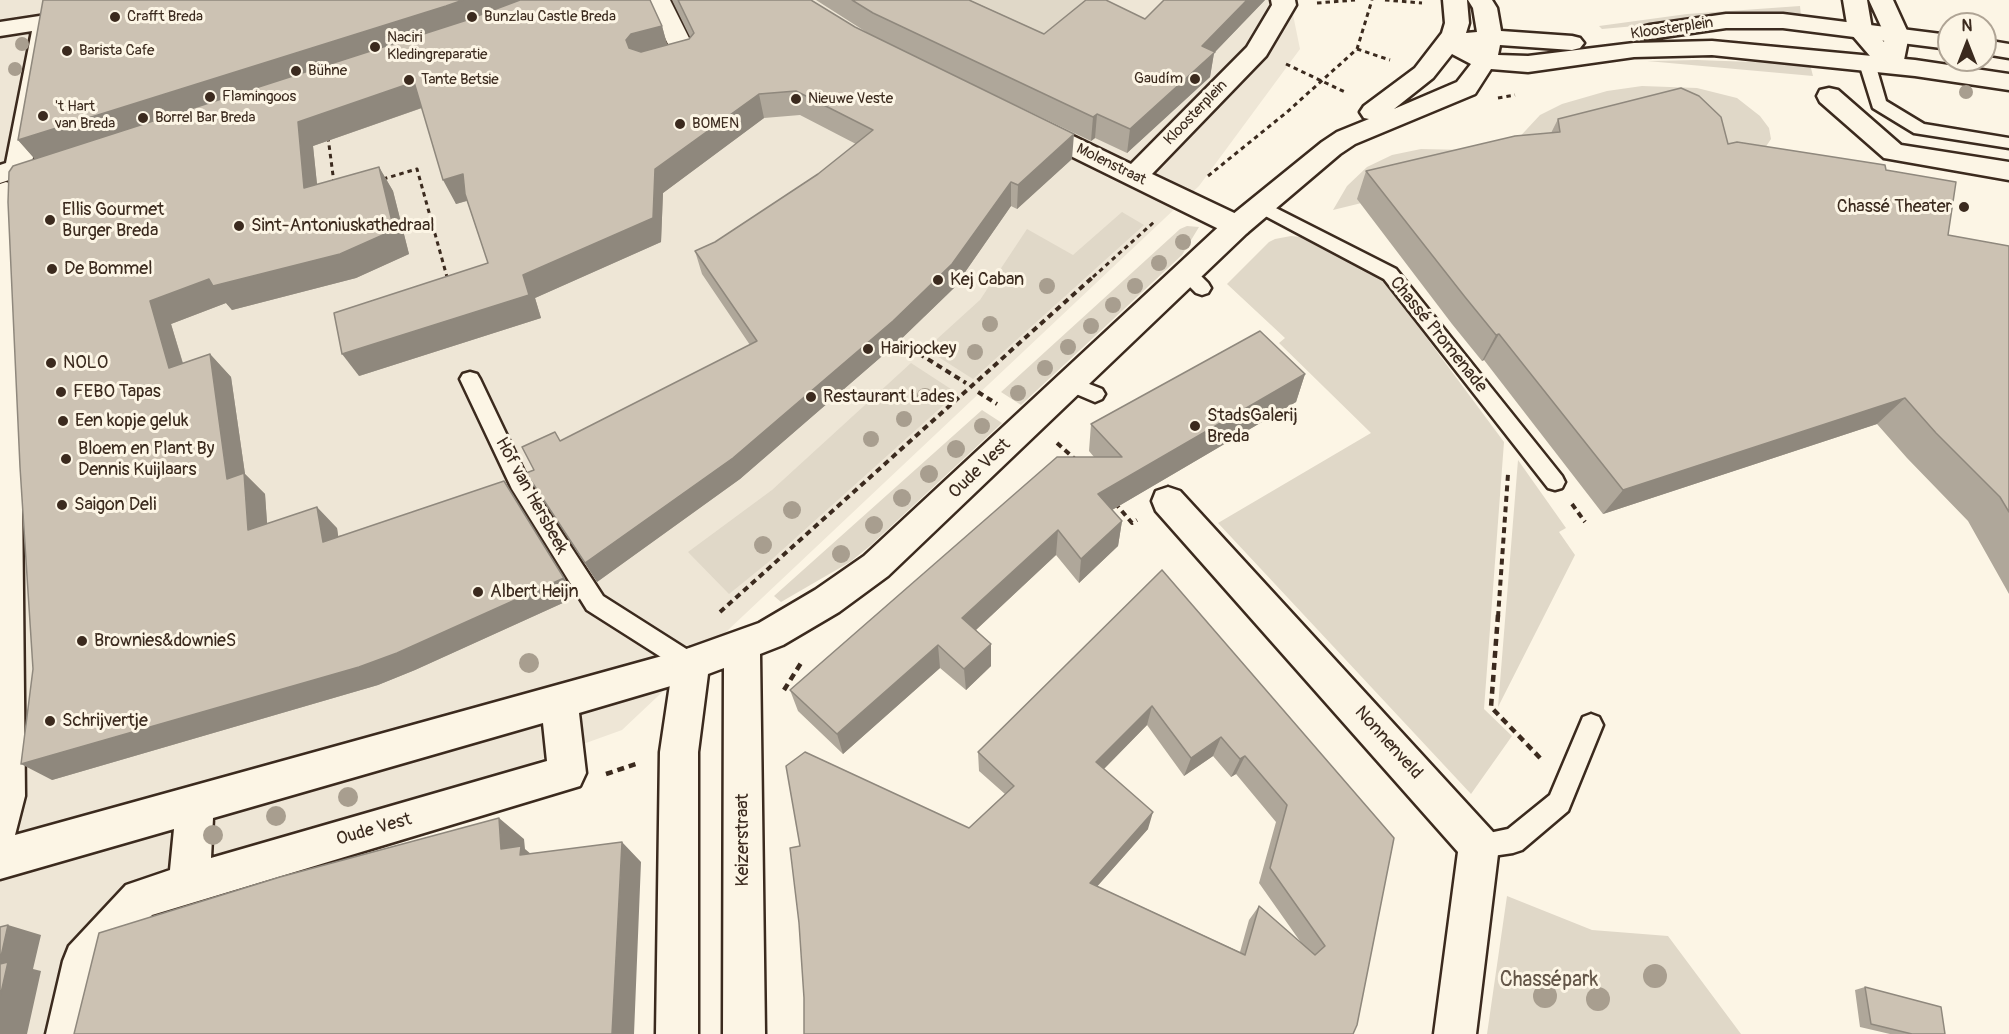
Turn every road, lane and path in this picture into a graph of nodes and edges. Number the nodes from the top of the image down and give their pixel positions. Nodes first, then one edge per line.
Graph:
1 (24, 0) edge
2 (658, 0) edge
3 (1283, 0) edge
4 (1372, 0) edge
5 (1455, 0) edge
6 (1480, 0) edge
7 (1855, 0) edge
8 (1881, 0) edge
9 (8, 28) edge
10 (1860, 30) junction
11 (1897, 35) junction
12 (1937, 40) edge
13 (1448, 43) junction
14 (1487, 49) junction
15 (1257, 51) junction
16 (1879, 64) junction
17 (648, 66) edge
18 (1322, 82) junction
19 (2009, 82) edge
20 (1828, 96) dead end
21 (1378, 107) junction
22 (1013, 117) edge
23 (328, 133) edge
24 (1346, 138) junction
25 (2009, 143) edge
26 (2009, 171) edge
27 (40, 176) edge
28 (1134, 176) junction
29 (376, 181) edge
30 (2, 186) edge
31 (335, 192) edge
32 (1180, 199) junction
33 (1260, 206) junction
34 (1236, 226) junction
35 (450, 288) edge
36 (910, 348) dead end
37 (470, 379) dead end
38 (966, 383) dead end
39 (1512, 425) junction
40 (1052, 439) dead end
41 (1080, 464) edge
42 (1555, 482) dead end
43 (1108, 496) edge
44 (1168, 501) joint
45 (742, 646) junction
46 (804, 660) dead end
47 (691, 664) junction
48 (781, 698) dead end
49 (559, 700) junction
50 (1591, 725) dead end
51 (1567, 786) junction
52 (195, 803) junction
53 (0, 824) edge
54 (1479, 846) junction
55 (0, 859) edge
56 (189, 884) junction
57 (67, 1034) edge
58 (677, 1034) edge
59 (744, 1034) edge
60 (1455, 1034) edge

1 - 9 street
2 - 17 street
3 - 15 street, Kloosterplein
4 - 18 path
5 - 13 street
6 - 14 street
7 - 10 street
8 - 11 street
9 - 30 street
10 - 11 street, Kloosterplein
10 - 14 street, Kloosterplein
10 - 16 street
11 - 12 street, Kloosterplein
11 - 16 street
13 - 14 street, Kloosterplein
13 - 21 street
14 - 16 street, Kloosterplein
14 - 24 street
15 - 18 path
15 - 28 street, Kloosterplein
16 - 19 street, Kloosterplein
16 - 25 lane
18 - 21 path
18 - 32 path
20 - 26 street
21 - 24 street
22 - 28 street, Molenstraat
23 - 31 path
24 - 33 street
27 - 30 street
28 - 32 street, Molenstraat
29 - 35 path
30 - 53 street
32 - 34 street, Molenstraat
32 - 47 path
33 - 34 street
33 - 39 lane, Chassé Promenade
34 - 45 street, Oude Vest
36 - 38 path
37 - 47 lane, Hof van Hersbeek
39 - 42 lane, Chassé Promenade
39 - 51 path
40 - 41 path
43 - 44 path
44 - 54 street, Nonnenveld
45 - 47 street, Oude Vest
45 - 59 street, Keizerstraat
46 - 48 path
47 - 49 street, Oude Vest
47 - 58 street
49 - 52 street, Oude Vest
49 - 56 street, Oude Vest
50 - 51 lane
51 - 54 lane
52 - 55 street, Oude Vest
52 - 56 street
54 - 60 street
56 - 57 street

